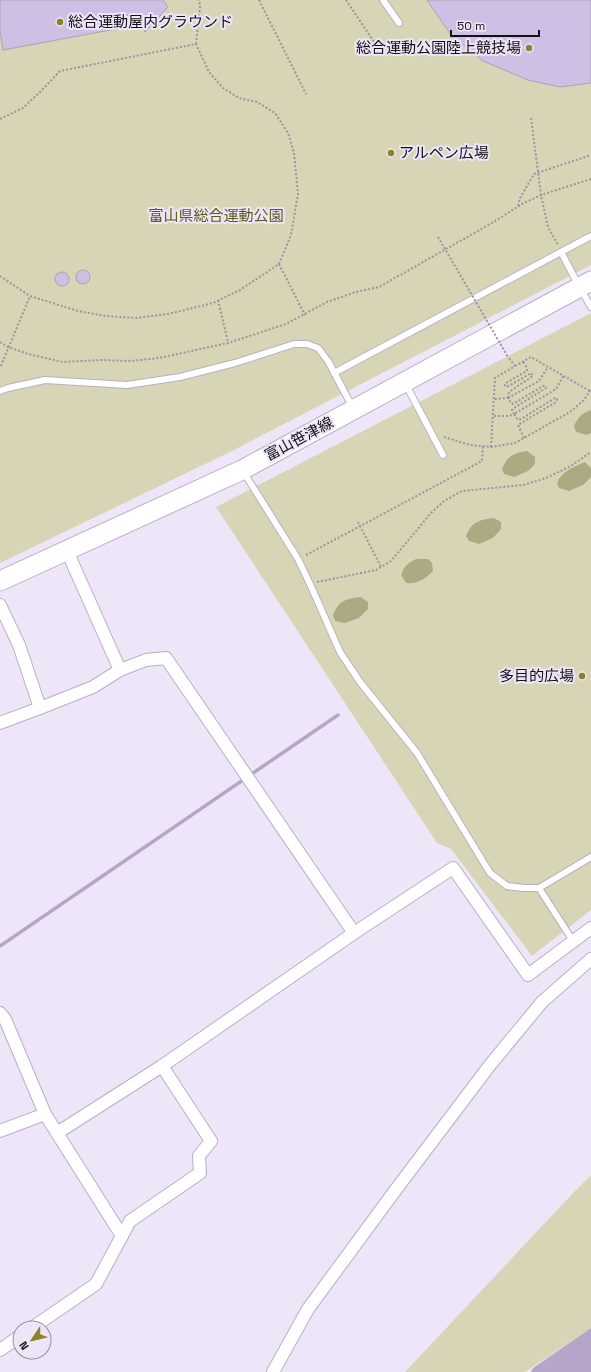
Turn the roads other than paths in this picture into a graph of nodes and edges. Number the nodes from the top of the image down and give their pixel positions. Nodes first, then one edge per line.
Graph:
1 (383, 0) edge
2 (399, 23) dead end
3 (591, 236) edge
4 (561, 252) junction
5 (585, 285) edge
6 (591, 307) edge
7 (334, 373) junction
8 (404, 382) junction
9 (0, 391) edge
10 (353, 410) junction
11 (443, 455) dead end
12 (242, 470) junction
13 (67, 551) junction
14 (0, 581) edge
15 (0, 605) edge
16 (120, 670) junction
17 (40, 708) junction
18 (0, 723) edge
19 (591, 857) edge
20 (539, 888) junction
21 (591, 928) edge
22 (354, 934) junction
23 (573, 942) junction
24 (591, 959) edge
25 (2, 1018) edge
26 (162, 1066) junction
27 (45, 1114) junction
28 (0, 1131) edge
29 (57, 1133) junction
30 (122, 1236) junction
31 (44, 1320) edge
32 (12, 1342) edge
33 (0, 1350) edge
34 (273, 1372) edge

1 - 2 lane
3 - 4 lane
4 - 5 lane
4 - 7 lane
5 - 6 lane
5 - 8 main road, 富山笹津線
7 - 9 lane
7 - 10 lane
8 - 10 main road, 富山笹津線
8 - 11 lane
10 - 12 main road, 富山笹津線
12 - 13 main road, 富山笹津線
12 - 20 lane
13 - 14 main road, 富山笹津線
13 - 16 street
15 - 17 street
16 - 17 street
16 - 22 street
17 - 18 street
19 - 20 lane
20 - 23 lane
21 - 23 street
22 - 23 street
22 - 26 street
24 - 34 street
25 - 27 street
26 - 29 street
26 - 30 street
27 - 28 street
27 - 29 street
29 - 30 street
30 - 31 street
32 - 33 street

